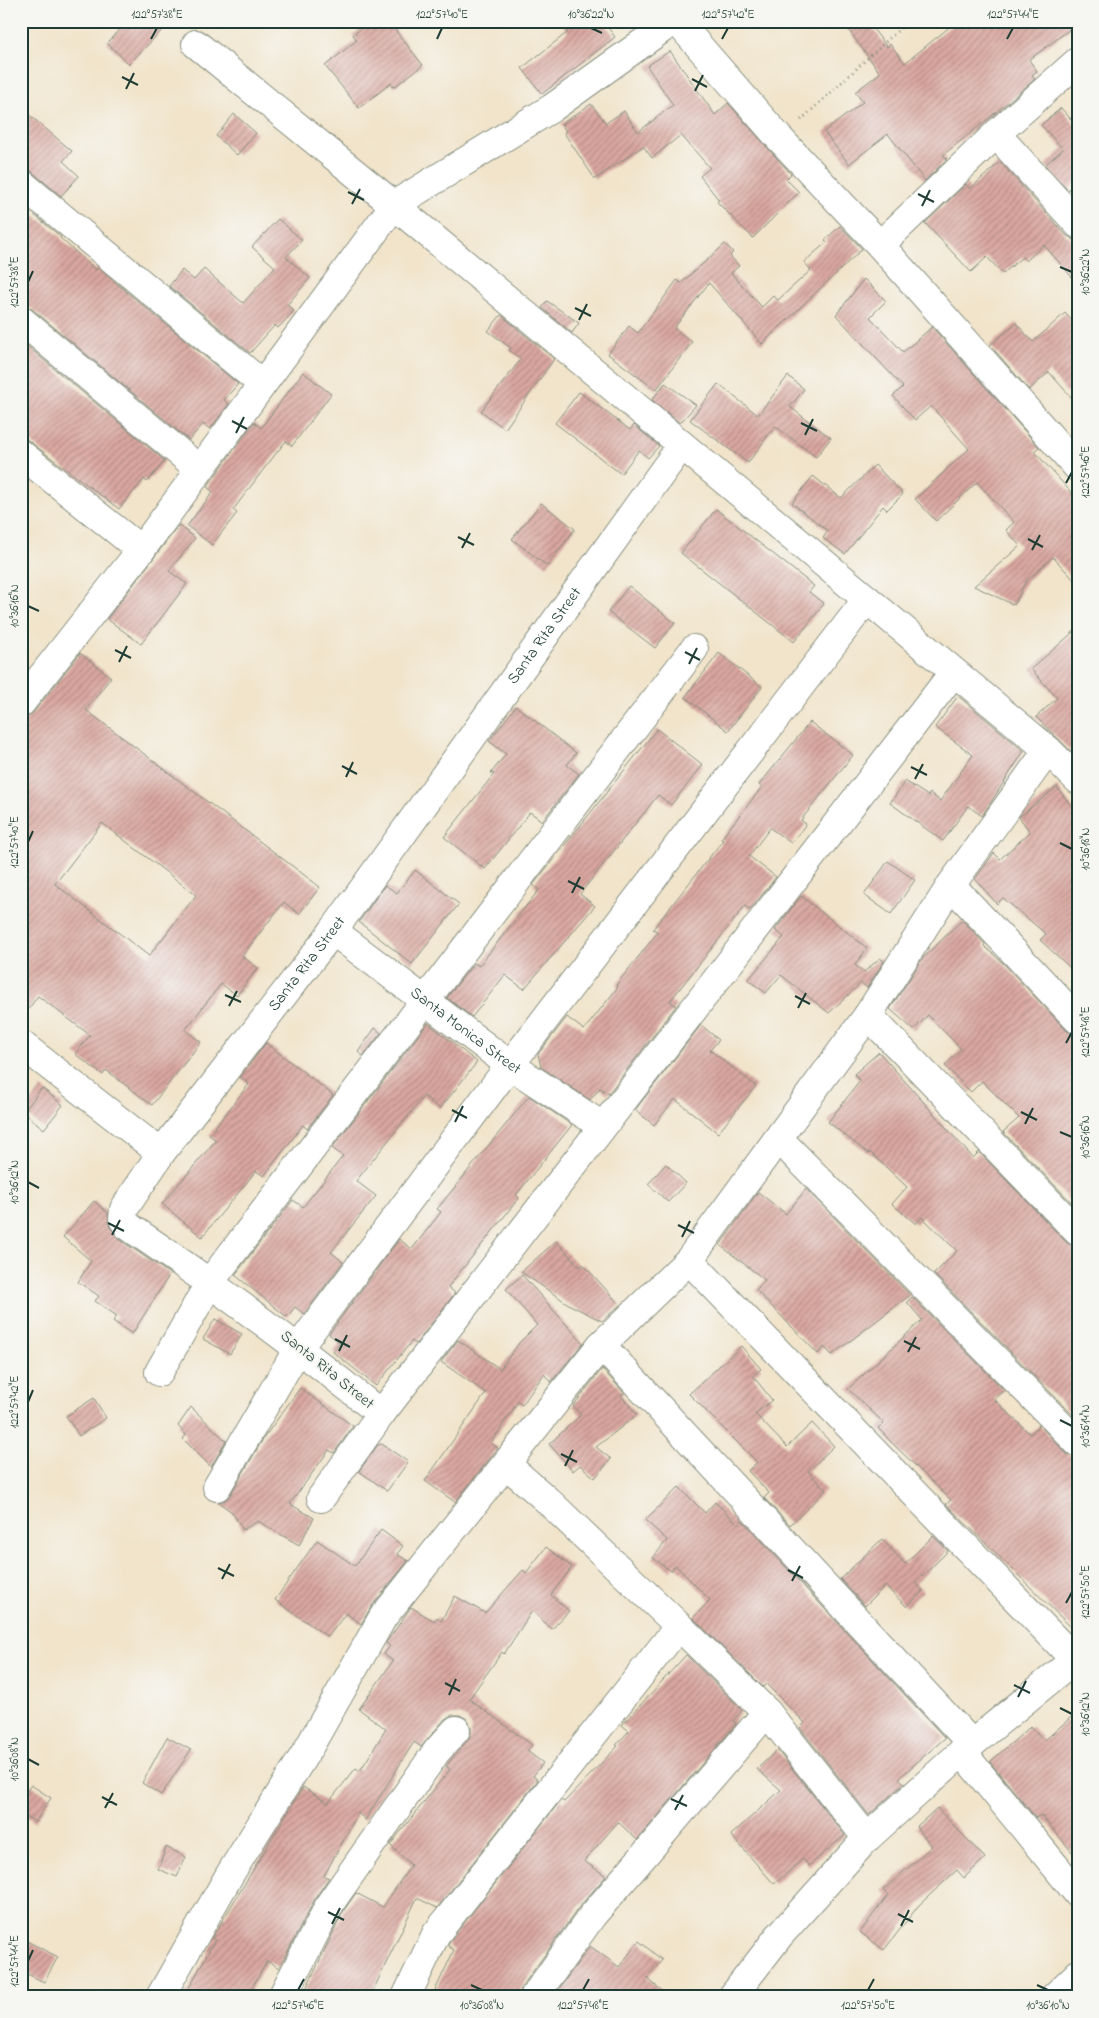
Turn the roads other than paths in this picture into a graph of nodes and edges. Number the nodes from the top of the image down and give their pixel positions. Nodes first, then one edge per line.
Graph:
1 (675, 21) edge
2 (196, 44) dead end
3 (1078, 62) edge
4 (996, 134) junction
5 (21, 183) edge
6 (394, 205) junction
7 (1078, 224) edge
8 (880, 245) junction
9 (21, 320) edge
10 (261, 383) junction
11 (682, 446) junction
12 (21, 454) edge
13 (1078, 468) edge
14 (199, 470) junction
15 (141, 550) junction
16 (867, 599) junction
17 (694, 649) dead end
18 (954, 672) junction
19 (21, 703) edge
20 (1048, 750) junction
21 (1078, 780) edge
22 (951, 885) junction
23 (333, 931) junction
24 (424, 1000) junction
25 (868, 1015) junction
26 (1078, 1020) edge
27 (21, 1044) edge
28 (510, 1066) junction
29 (602, 1126) junction
30 (779, 1139) junction
31 (161, 1153) junction
32 (1078, 1232) edge
33 (689, 1260) junction
34 (210, 1282) junction
35 (602, 1344) junction
36 (299, 1347) junction
37 (160, 1372) dead end
38 (381, 1414) junction
39 (1078, 1443) edge
40 (506, 1464) junction
41 (216, 1487) dead end
42 (321, 1498) dead end
43 (679, 1626) junction
44 (1077, 1660) edge
45 (767, 1712) junction
46 (456, 1730) dead end
47 (967, 1748) junction
48 (867, 1838) junction
49 (1078, 1894) edge
50 (1078, 1974) edge
51 (741, 1995) edge
52 (160, 1997) edge
53 (282, 1997) edge
54 (406, 1997) edge
55 (534, 1997) edge
56 (1054, 1997) edge

1 - 6 street
1 - 8 street
2 - 6 street
3 - 4 street
4 - 7 street
4 - 8 street
5 - 10 street
6 - 10 street
6 - 11 street
8 - 13 street
9 - 14 street
10 - 14 street
11 - 16 street
11 - 23 street, Santa Rita Street
12 - 15 street
14 - 15 street
15 - 19 street
16 - 18 street
16 - 28 street
17 - 24 street
18 - 20 street
18 - 29 street
20 - 21 street
20 - 22 street
22 - 25 street
22 - 26 street
23 - 24 street, Santa Monica Street
23 - 31 street, Santa Rita Street
24 - 28 street, Santa Monica Street
24 - 34 street
25 - 30 street
25 - 32 street
27 - 31 street
28 - 29 street, Santa Monica Street
28 - 36 street
29 - 38 street
30 - 33 street
30 - 39 street
31 - 34 street, Santa Rita Street
33 - 35 street
33 - 44 street
34 - 36 street, Santa Rita Street
34 - 37 street
35 - 40 street
35 - 47 street
36 - 38 street, Santa Rita Street
36 - 41 street
38 - 42 street
40 - 43 street
40 - 52 street
43 - 45 street
43 - 54 street
44 - 47 street
45 - 48 street
45 - 55 street
46 - 53 street
47 - 48 street
47 - 49 street
48 - 51 street
50 - 56 street

